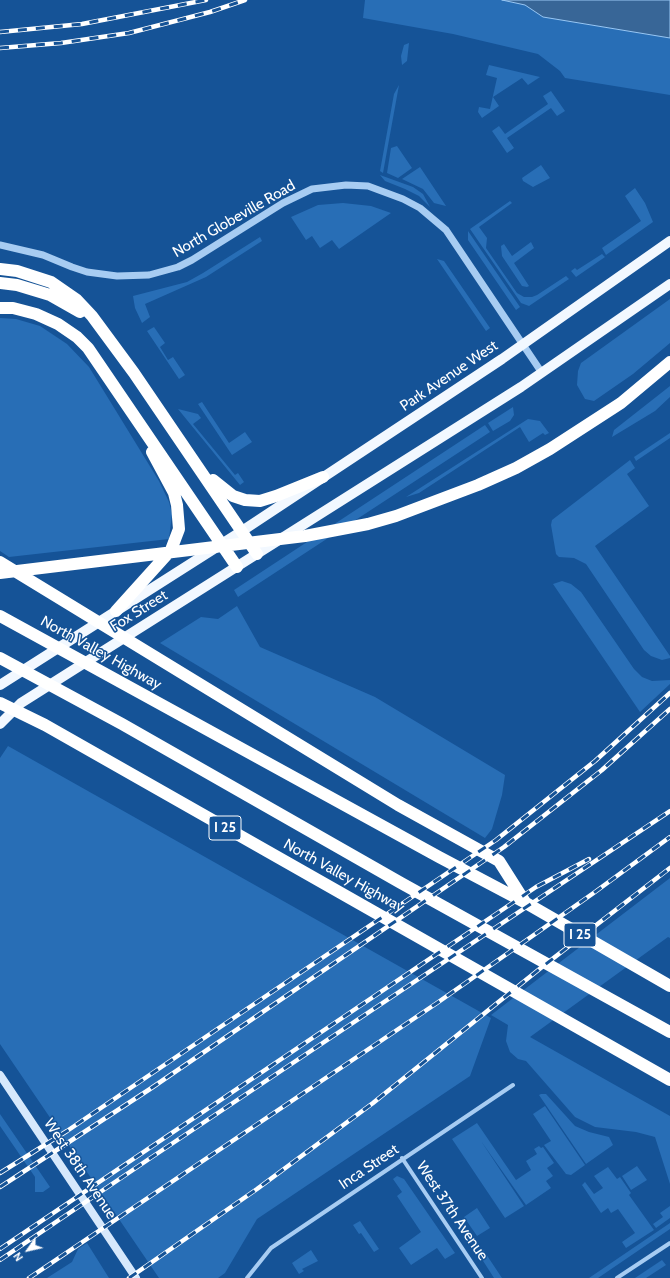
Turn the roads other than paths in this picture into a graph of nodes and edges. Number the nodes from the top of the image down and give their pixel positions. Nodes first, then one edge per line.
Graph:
1 (670, 241) edge
2 (0, 245) edge
3 (0, 269) edge
4 (0, 283) edge
5 (670, 284) edge
6 (0, 308) edge
7 (110, 339) junction
8 (523, 345) junction
9 (670, 362) edge
10 (542, 373) junction
11 (125, 400) junction
12 (195, 462) junction
13 (323, 477) junction
14 (242, 531) junction
15 (222, 544) junction
16 (257, 554) junction
17 (0, 562) edge
18 (237, 567) junction
19 (0, 573) edge
20 (116, 611) junction
21 (5, 618) edge
22 (0, 658) edge
23 (0, 685) edge
24 (0, 703) edge
25 (0, 724) edge
26 (526, 903) junction
27 (670, 986) edge
28 (670, 1032) edge
29 (0, 1075) edge
30 (670, 1080) edge
31 (513, 1085) dead end
32 (402, 1158) junction
33 (670, 1243) edge
34 (136, 1278) edge
35 (247, 1278) edge
36 (482, 1278) edge
37 (617, 1278) edge

1 - 8 main road, Park Avenue West
2 - 8 street, North Globeville Road
3 - 7 highway
4 - 7 highway
5 - 10 main road
6 - 11 highway
7 - 12 highway
8 - 10 street, North Globeville Road
8 - 13 main road, Park Avenue West
9 - 19 highway
10 - 16 main road
11 - 15 highway
11 - 20 highway
12 - 13 highway
12 - 14 highway
13 - 14 main road, Park Avenue West
14 - 15 main road, Fox Street
14 - 16 highway
15 - 18 highway
15 - 20 main road, Fox Street
16 - 18 main road, Fox Street
17 - 26 highway
18 - 25 main road, Fox Street
20 - 23 main road, Fox Street
21 - 26 highway, North Valley Highway / I 25
22 - 28 highway
24 - 30 highway, North Valley Highway / I 25
26 - 27 highway, North Valley Highway / I 25
29 - 34 main road, West 38th Avenue
31 - 32 street, Inca Street
32 - 35 street, Inca Street
32 - 36 street, West 37th Avenue
33 - 37 street

